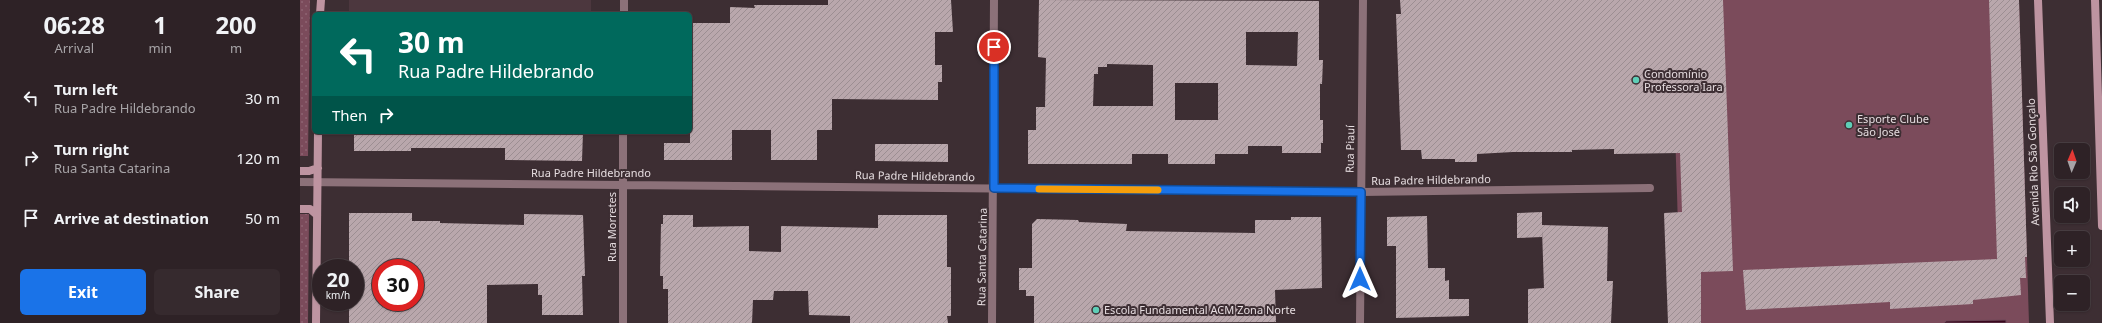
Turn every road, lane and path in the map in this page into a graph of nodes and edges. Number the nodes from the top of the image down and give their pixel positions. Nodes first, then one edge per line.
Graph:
1 (321, 0) edge
2 (624, 0) edge
3 (994, 0) edge
4 (1363, 0) edge
5 (2038, 0) edge
6 (2095, 0) edge
7 (320, 12) edge
8 (624, 12) edge
9 (318, 134) edge
10 (624, 134) edge
11 (318, 168) junction
12 (300, 171) edge
13 (2101, 172) edge
14 (300, 182) edge
15 (317, 182) junction
16 (623, 184) junction
17 (994, 188) junction
18 (1650, 188) dead end
19 (1361, 192) junction
20 (300, 209) edge
21 (317, 215) junction
22 (2102, 226) edge
23 (316, 323) edge
24 (623, 323) edge
25 (992, 323) edge
26 (1360, 323) edge
27 (2050, 323) edge

1 - 7 street
2 - 8 street
3 - 17 street, Rua Santa Catarina
4 - 19 street, Rua Piauí
5 - 27 street, Avenida Rio São Gonçalo
6 - 13 street
9 - 11 street
10 - 16 street, Rua Morretes
11 - 12 street
11 - 15 street
13 - 22 street
14 - 15 street, Rua Padre Hildebrando
15 - 16 street, Rua Padre Hildebrando
15 - 21 street
16 - 17 street, Rua Padre Hildebrando
16 - 24 street, Rua Morretes
17 - 19 street, Rua Padre Hildebrando
17 - 25 street, Rua Santa Catarina
18 - 19 street, Rua Padre Hildebrando
19 - 26 street, Rua Piauí
20 - 21 street
21 - 23 street

